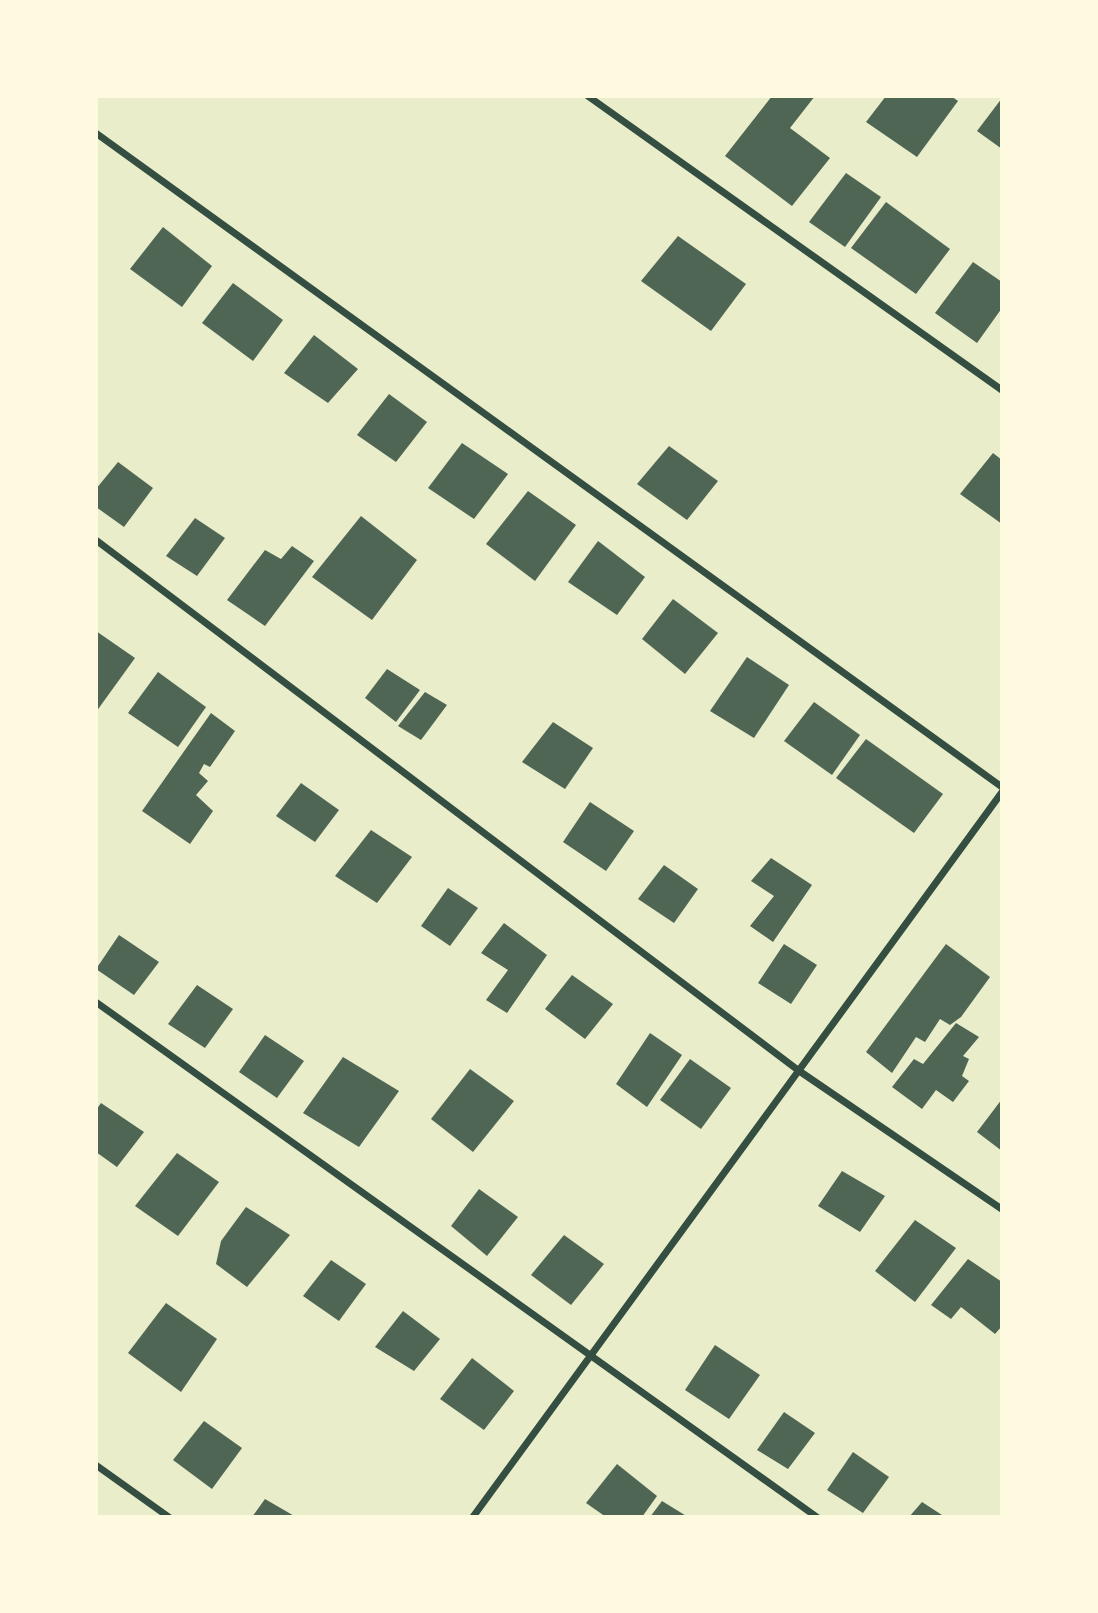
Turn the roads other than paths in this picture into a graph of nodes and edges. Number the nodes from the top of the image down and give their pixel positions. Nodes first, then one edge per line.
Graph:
1 (588, 96) edge
2 (96, 133) edge
3 (1002, 390) edge
4 (96, 540) edge
5 (1002, 789) edge
6 (96, 1002) edge
7 (798, 1070) junction
8 (1002, 1209) edge
9 (590, 1354) junction
10 (96, 1465) edge
11 (169, 1517) edge
12 (472, 1517) edge
13 (817, 1517) edge

1 - 3 street
2 - 5 street
4 - 7 street
5 - 7 street
6 - 9 street
7 - 8 street
7 - 9 street
9 - 12 street
9 - 13 street
10 - 11 street

